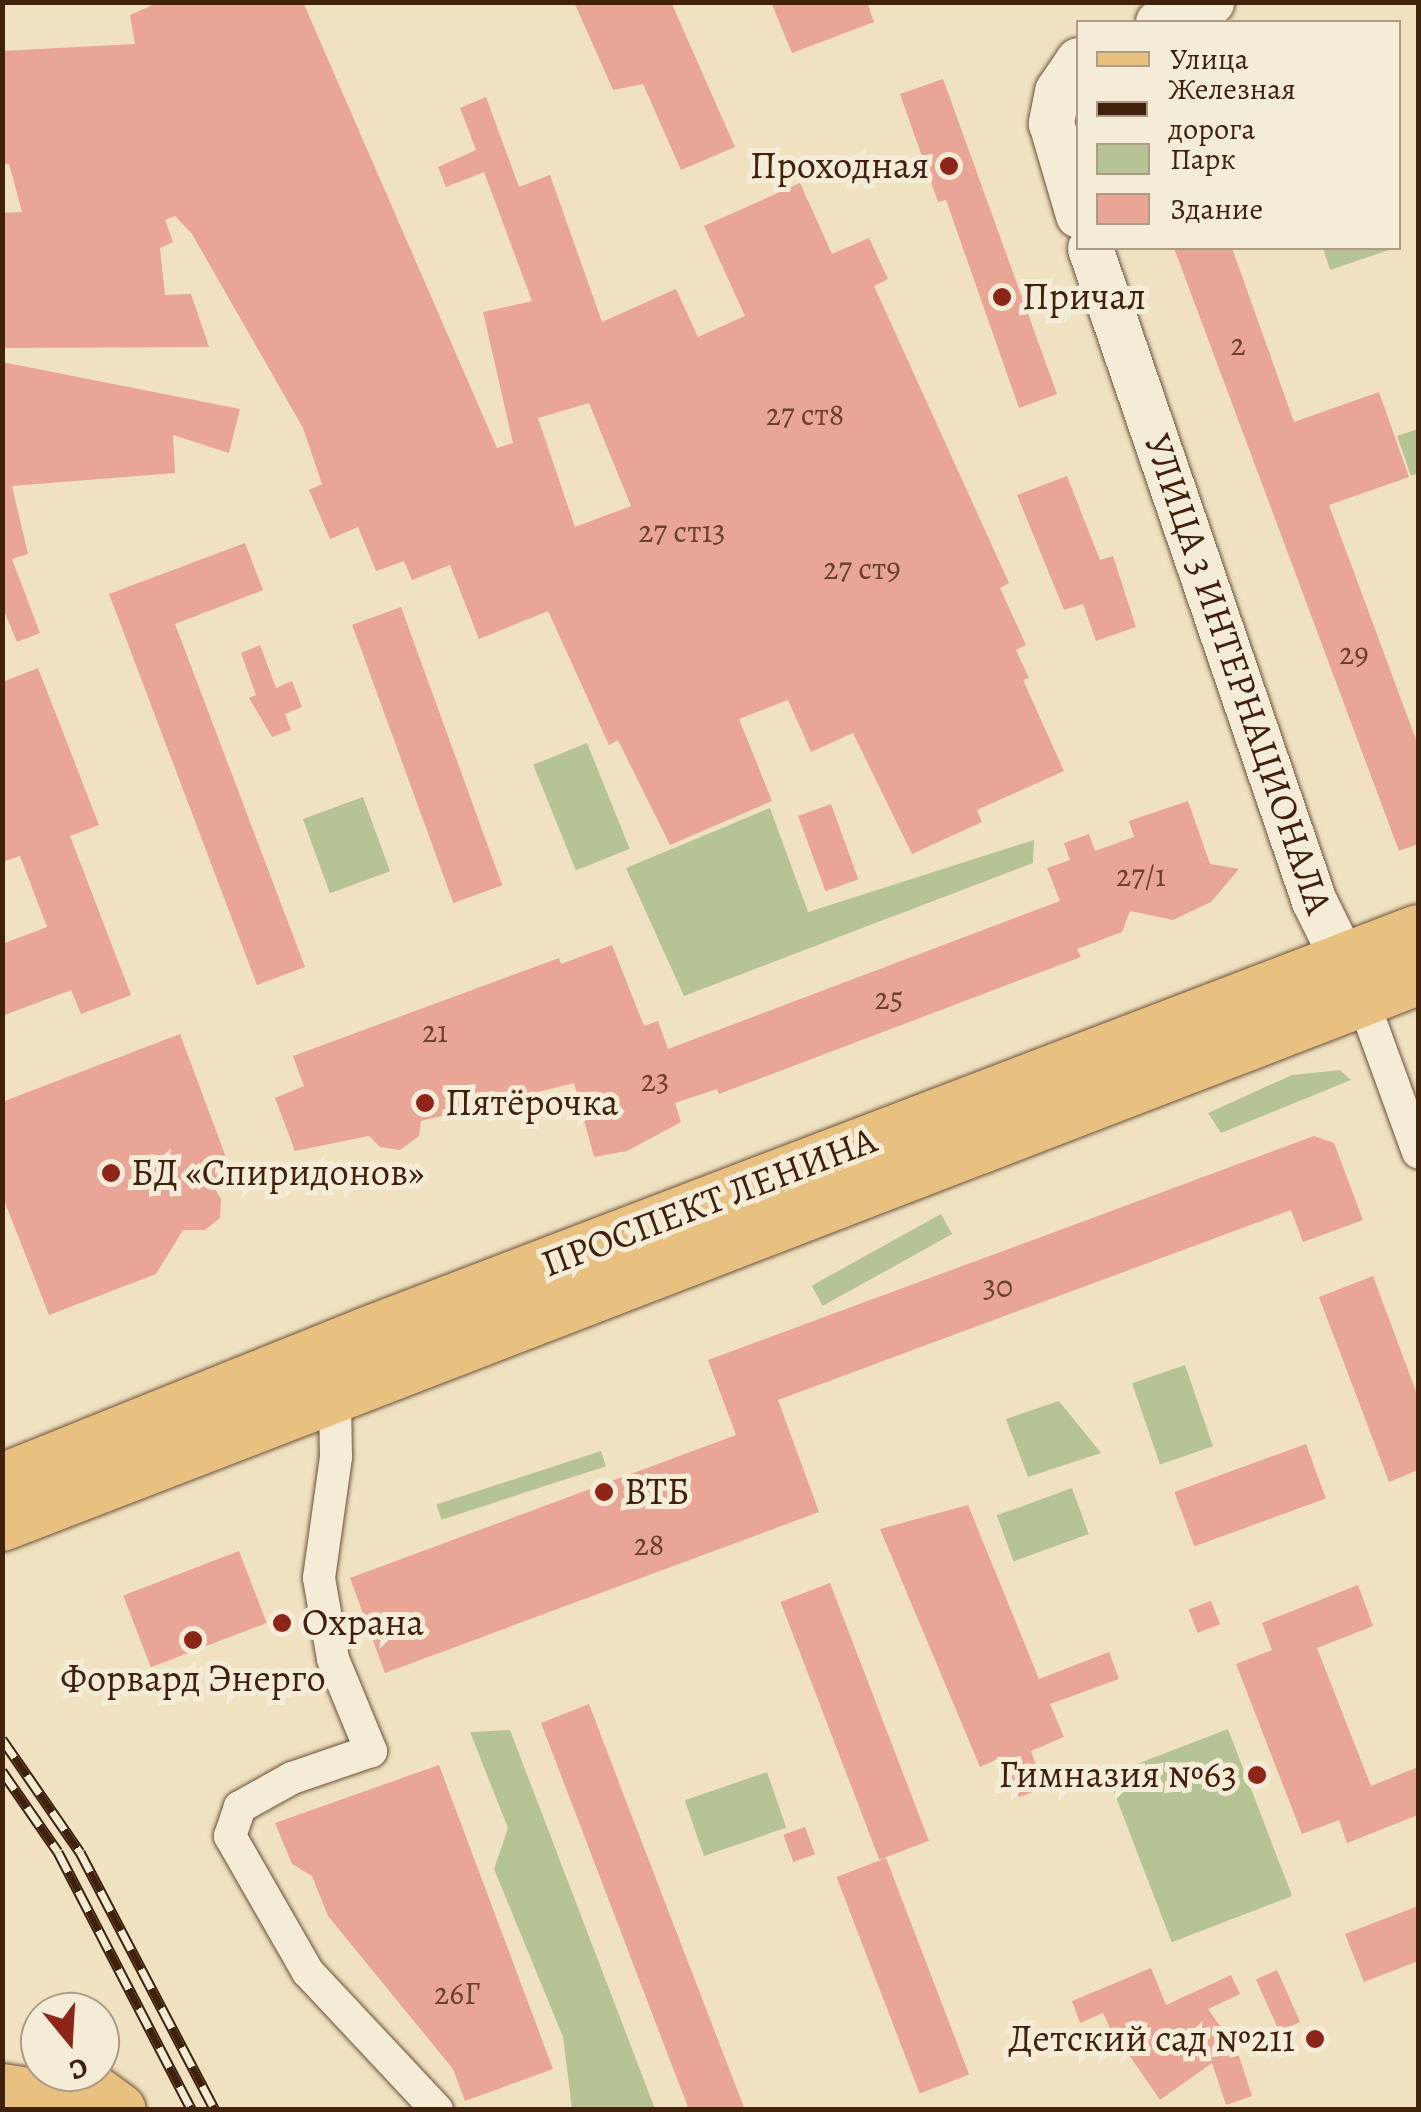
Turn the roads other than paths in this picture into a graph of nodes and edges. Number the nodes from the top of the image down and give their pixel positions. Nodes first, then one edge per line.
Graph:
1 (1212, 2) edge
2 (1163, 20) edge
3 (1068, 76) edge
4 (1076, 208) edge
5 (1091, 250) edge
6 (1418, 931) edge
7 (1418, 979) edge
8 (1355, 980) junction
9 (1418, 1152) edge
10 (330, 1376) junction
11 (2, 1480) edge
12 (2, 1525) edge
13 (2, 2090) edge
14 (95, 2092) edge
15 (69, 2110) edge
16 (120, 2110) edge
17 (437, 2110) edge

1 - 2 street
3 - 4 street
5 - 8 street, УЛИЦА 3 ИНТЕРНАЦИОНАЛА
6 - 8 main road, ПРОСПЕКТ ЛЕНИНА
7 - 8 main road, ПРОСПЕКТ ЛЕНИНА
8 - 9 street, УЛИЦА 3 ИНТЕРНАЦИОНАЛА
8 - 10 main road, ПРОСПЕКТ ЛЕНИНА
10 - 11 main road, ПРОСПЕКТ ЛЕНИНА
10 - 12 main road, ПРОСПЕКТ ЛЕНИНА
10 - 17 street
13 - 15 main road
14 - 16 main road

